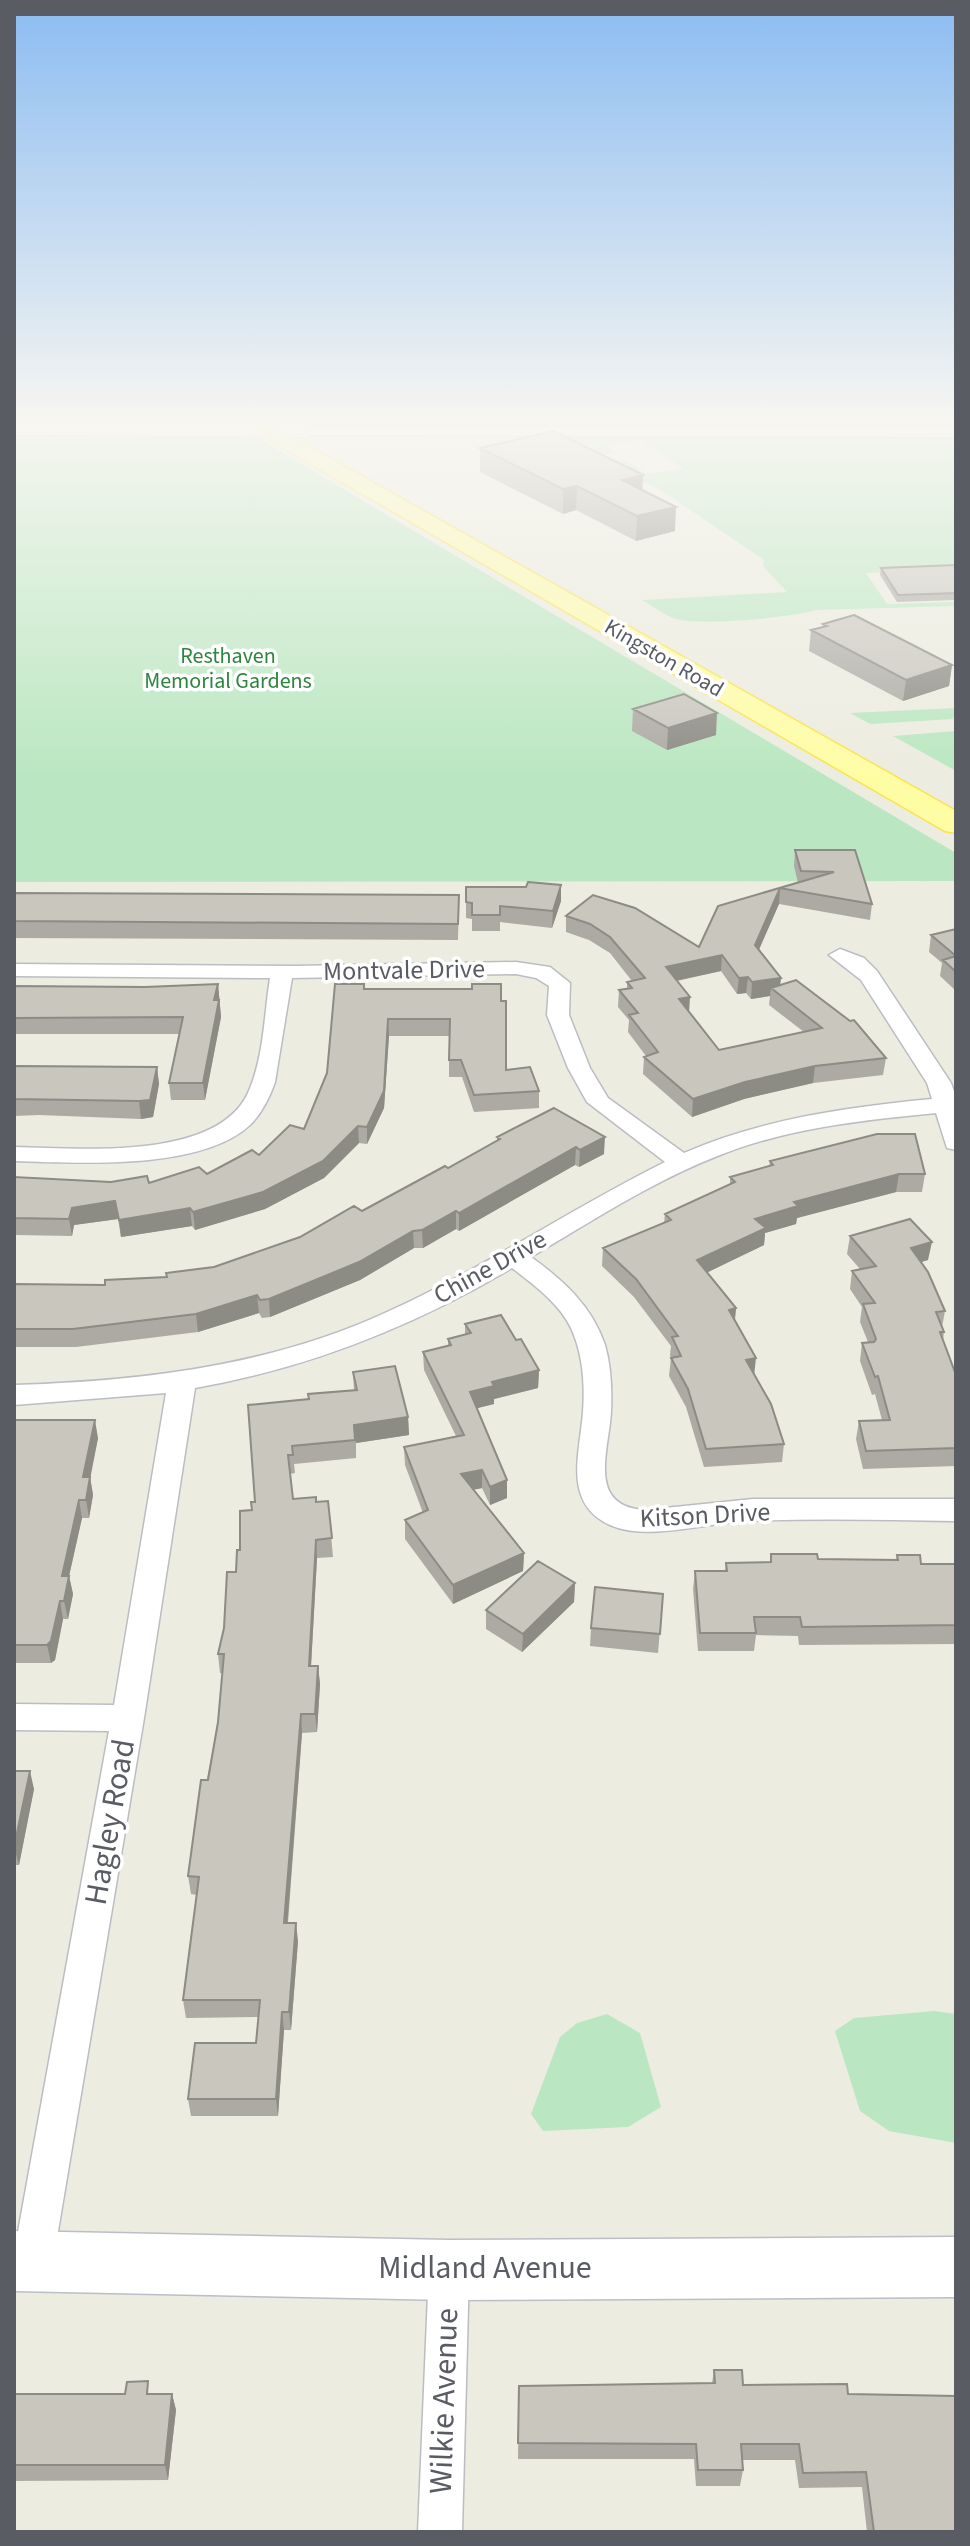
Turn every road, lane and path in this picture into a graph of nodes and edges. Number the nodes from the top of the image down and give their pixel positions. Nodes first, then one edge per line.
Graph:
1 (470, 539) edge
2 (503, 539) edge
3 (675, 635) dead end
4 (956, 824) edge
5 (840, 955) dead end
6 (14, 970) edge
7 (282, 972) junction
8 (950, 1104) edge
9 (956, 1143) edge
10 (14, 1154) edge
11 (681, 1162) junction
12 (512, 1256) junction
13 (182, 1382) junction
14 (14, 1395) edge
15 (956, 1510) edge
16 (14, 1717) edge
17 (128, 1718) junction
18 (24, 2261) edge
19 (956, 2267) edge
20 (449, 2270) junction
21 (440, 2532) edge

1 - 4 main road, Kingston Road
2 - 3 main road, Kingston Road
5 - 8 street
6 - 7 street, Montvale Drive
7 - 10 street
7 - 11 street, Montvale Drive
8 - 9 street
8 - 11 street, Chine Drive
11 - 12 street, Chine Drive
12 - 13 street, Chine Drive
12 - 15 street, Kitson Drive
13 - 14 street, Chine Drive
13 - 17 street, Hagley Road
16 - 17 street
17 - 18 street, Hagley Road
18 - 20 main road, Midland Avenue
19 - 20 main road, Midland Avenue
20 - 21 street, Wilkie Avenue

